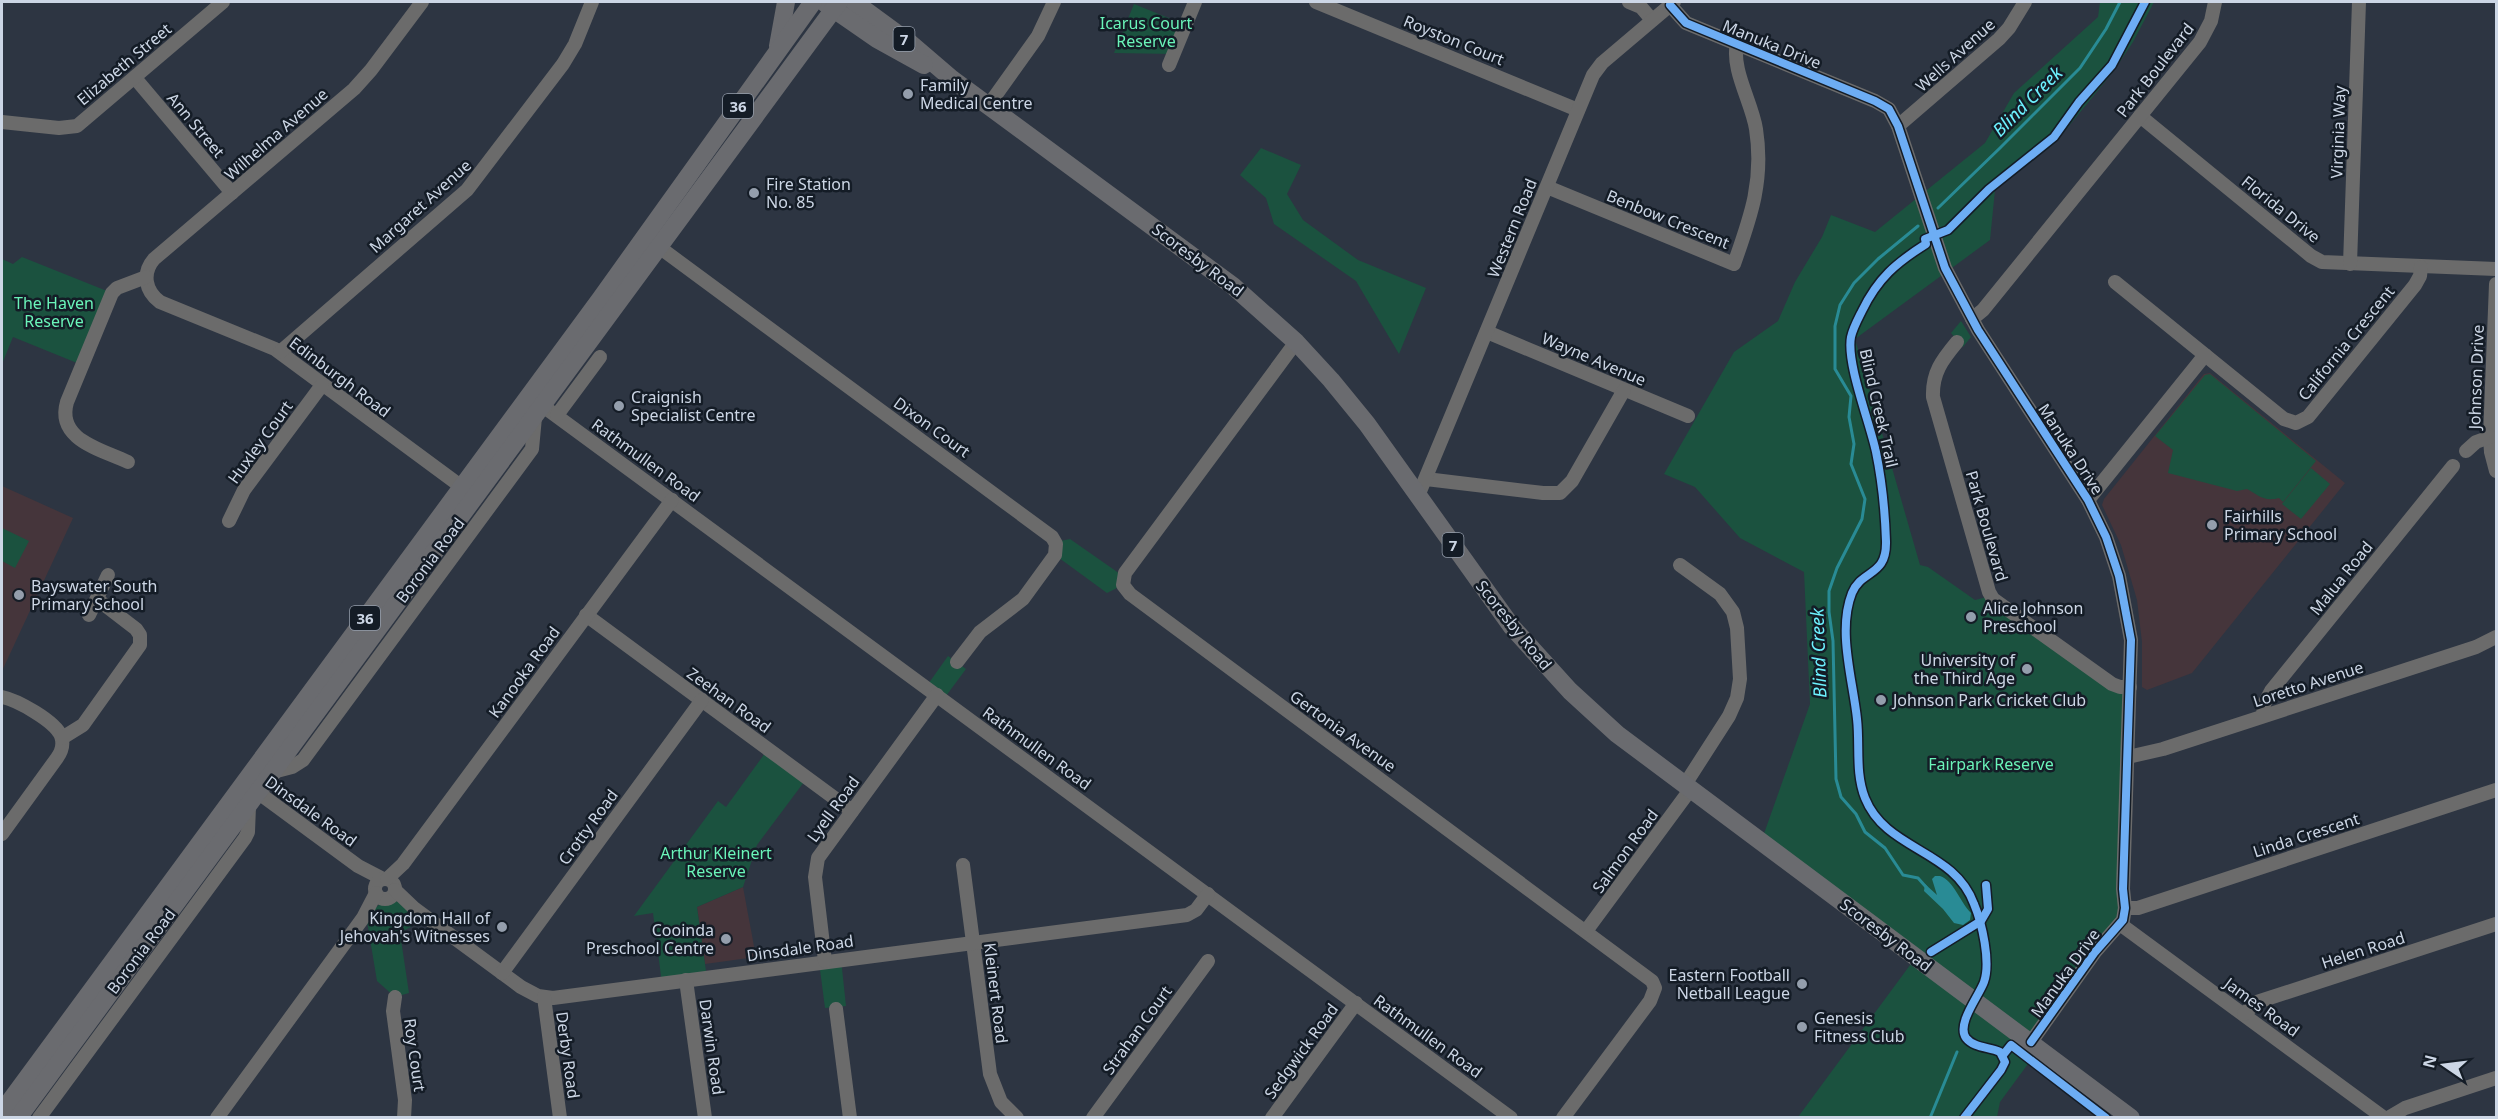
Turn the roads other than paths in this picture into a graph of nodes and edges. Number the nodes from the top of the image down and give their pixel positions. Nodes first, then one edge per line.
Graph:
1 (223, 2) edge
2 (422, 2) edge
3 (592, 2) edge
4 (786, 2) edge
5 (813, 2) edge
6 (854, 2) edge
7 (866, 2) edge
8 (1054, 2) edge
9 (1195, 2) edge
10 (1316, 2) edge
11 (1629, 2) edge
12 (2025, 2) edge
13 (2215, 2) edge
14 (2359, 2) edge
15 (1672, 3) edge
16 (832, 4) edge
17 (877, 19) junction
18 (1652, 20) junction
19 (817, 34) junction
20 (877, 39) junction
21 (1737, 44) junction
22 (775, 56) junction
23 (1169, 65) dead end
24 (135, 78) junction
25 (952, 79) junction
26 (988, 106) junction
27 (1578, 110) junction
28 (2140, 116) junction
29 (2, 122) edge
30 (1898, 126) junction
31 (1547, 187) junction
32 (232, 193) junction
33 (659, 247) junction
34 (2350, 264) junction
35 (2421, 267) junction
36 (2496, 269) edge
37 (146, 280) junction
38 (2115, 282) dead end
39 (2496, 284) edge
40 (1972, 319) junction
41 (1486, 332) junction
42 (1296, 342) junction
43 (1957, 342) dead end
44 (280, 352) junction
45 (2205, 355) junction
46 (600, 357) dead end
47 (322, 385) junction
48 (1624, 390) junction
49 (541, 408) junction
50 (1688, 416) dead end
51 (2490, 437) junction
52 (2466, 451) dead end
53 (128, 462) dead end
54 (2453, 466) dead end
55 (2496, 471) edge
56 (1422, 488) junction
57 (469, 492) junction
58 (672, 500) junction
59 (2088, 500) junction
60 (229, 520) dead end
61 (1680, 565) dead end
62 (108, 575) dead end
63 (97, 599) junction
64 (89, 615) dead end
65 (586, 615) junction
66 (2496, 637) edge
67 (957, 662) dead end
68 (2130, 687) junction
69 (937, 695) junction
70 (2, 697) edge
71 (702, 700) junction
72 (2263, 716) junction
73 (62, 738) junction
74 (2128, 757) junction
75 (273, 772) junction
76 (1687, 788) junction
77 (2496, 790) edge
78 (251, 793) junction
79 (852, 811) junction
80 (2, 834) edge
81 (963, 865) dead end
82 (386, 889) junction
83 (1208, 894) junction
84 (2126, 908) junction
85 (2120, 924) junction
86 (2496, 924) edge
87 (1586, 931) junction
88 (972, 943) junction
89 (825, 961) junction
90 (1208, 961) dead end
91 (502, 973) junction
92 (686, 980) junction
93 (394, 997) dead end
94 (544, 997) junction
95 (1356, 1004) junction
96 (836, 1009) dead end
97 (2244, 1014) junction
98 (2031, 1042) junction
99 (2496, 1078) edge
100 (2, 1112) edge
101 (18, 1118) edge
102 (39, 1118) edge
103 (217, 1118) edge
104 (404, 1118) edge
105 (560, 1118) edge
106 (705, 1118) edge
107 (850, 1118) edge
108 (1017, 1118) edge
109 (1093, 1118) edge
110 (1272, 1118) edge
111 (1511, 1118) edge
112 (1563, 1118) edge
113 (2131, 1118) edge
114 (2386, 1118) edge

1 - 24 street, Elizabeth Street
2 - 32 street, Wilhelma Avenue
3 - 44 street, Margaret Avenue
4 - 22 main road
5 - 22 main road, Boronia Road / 36
6 - 17 main road, Scoresby Road / 7
7 - 17 main road
8 - 26 street
9 - 23 street
10 - 27 street, Royston Court
11 - 18 street
12 - 30 street, Wells Avenue
13 - 28 street, Park Boulevard
14 - 34 street, Virginia Way
15 - 18 street, Western Road
15 - 21 street, Manuka Drive
16 - 19 main road, Boronia Road / 36
16 - 20 main road, Scoresby Road / 7
17 - 25 main road, Scoresby Road / 7
18 - 27 street, Western Road
19 - 20 main road
19 - 33 main road, Boronia Road / 36
20 - 25 main road, Scoresby Road / 7
21 - 30 street, Manuka Drive
21 - 31 street, Benbow Crescent
22 - 49 main road, Boronia Road / 36
24 - 29 street, Elizabeth Street
24 - 32 street, Ann Street
25 - 26 main road, Scoresby Road / 7
26 - 42 main road, Scoresby Road / 7
27 - 31 street, Western Road
28 - 34 street, Florida Drive
28 - 40 street, Park Boulevard
30 - 40 street, Manuka Drive
31 - 41 street, Western Road
32 - 37 street, Wilhelma Avenue
33 - 49 main road, Boronia Road / 36
33 - 67 street, Dixon Court
34 - 35 street, Florida Drive
35 - 36 street, Florida Drive
35 - 45 street, California Crescent
37 - 44 street, Edinburgh Road
37 - 53 street
38 - 45 street
39 - 51 street, Johnson Drive
40 - 59 street, Manuka Drive
41 - 48 street, Wayne Avenue
41 - 56 street, Western Road
42 - 56 main road, Scoresby Road / 7
42 - 87 street, Gertonia Avenue
43 - 68 street, Park Boulevard
44 - 47 street, Edinburgh Road
45 - 59 street
46 - 49 street, Boronia Road
47 - 57 street, Edinburgh Road
47 - 60 street, Huxley Court
48 - 50 street, Wayne Avenue
48 - 56 street
49 - 57 main road, Boronia Road / 36
49 - 58 street, Rathmullen Road
49 - 75 street
51 - 52 street
51 - 55 street, Johnson Drive
54 - 72 street, Malua Road
56 - 76 main road, Scoresby Road / 7
57 - 75 main road, Boronia Road / 36
57 - 78 main road, Boronia Road / 36
58 - 65 street, Kanooka Road
58 - 69 street, Rathmullen Road
59 - 68 street, Manuka Drive
61 - 76 street, Salmon Road
62 - 63 street
63 - 64 street
63 - 73 street
65 - 71 street, Zeehan Road
65 - 82 street, Kanooka Road
66 - 72 street, Loretto Avenue
68 - 74 street, Manuka Drive
69 - 79 street, Lyell Road
69 - 83 street, Rathmullen Road
70 - 73 street
71 - 79 street, Zeehan Road
71 - 91 street, Crotty Road
72 - 74 street, Loretto Avenue
73 - 80 street
74 - 84 street, Manuka Drive
75 - 78 main road, Boronia Road / 36
76 - 87 street, Salmon Road
76 - 98 main road, Scoresby Road / 7
77 - 84 street, Linda Crescent
78 - 82 street, Dinsdale Road
78 - 100 main road, Boronia Road / 36
78 - 101 main road, Boronia Road / 36
78 - 102 street
79 - 89 street, Lyell Road
81 - 88 street, Kleinert Road
82 - 91 street, Dinsdale Road
82 - 103 street, Kanooka Road
83 - 88 street, Dinsdale Road
83 - 95 street, Rathmullen Road
84 - 85 street, Manuka Drive
85 - 97 street, James Road
85 - 98 street, Manuka Drive
86 - 97 street, Helen Road
87 - 112 street, Gertonia Avenue
88 - 89 street, Dinsdale Road
88 - 108 street, Kleinert Road
89 - 92 street, Dinsdale Road
90 - 109 street, Strahan Court
91 - 94 street, Dinsdale Road
92 - 94 street, Dinsdale Road
92 - 106 street, Darwin Road
93 - 104 street, Roy Court
94 - 105 street, Derby Road
95 - 110 street, Sedgwick Road
95 - 111 street, Rathmullen Road
96 - 107 street
97 - 114 street, James Road
98 - 113 main road, Scoresby Road / 7
99 - 114 street

